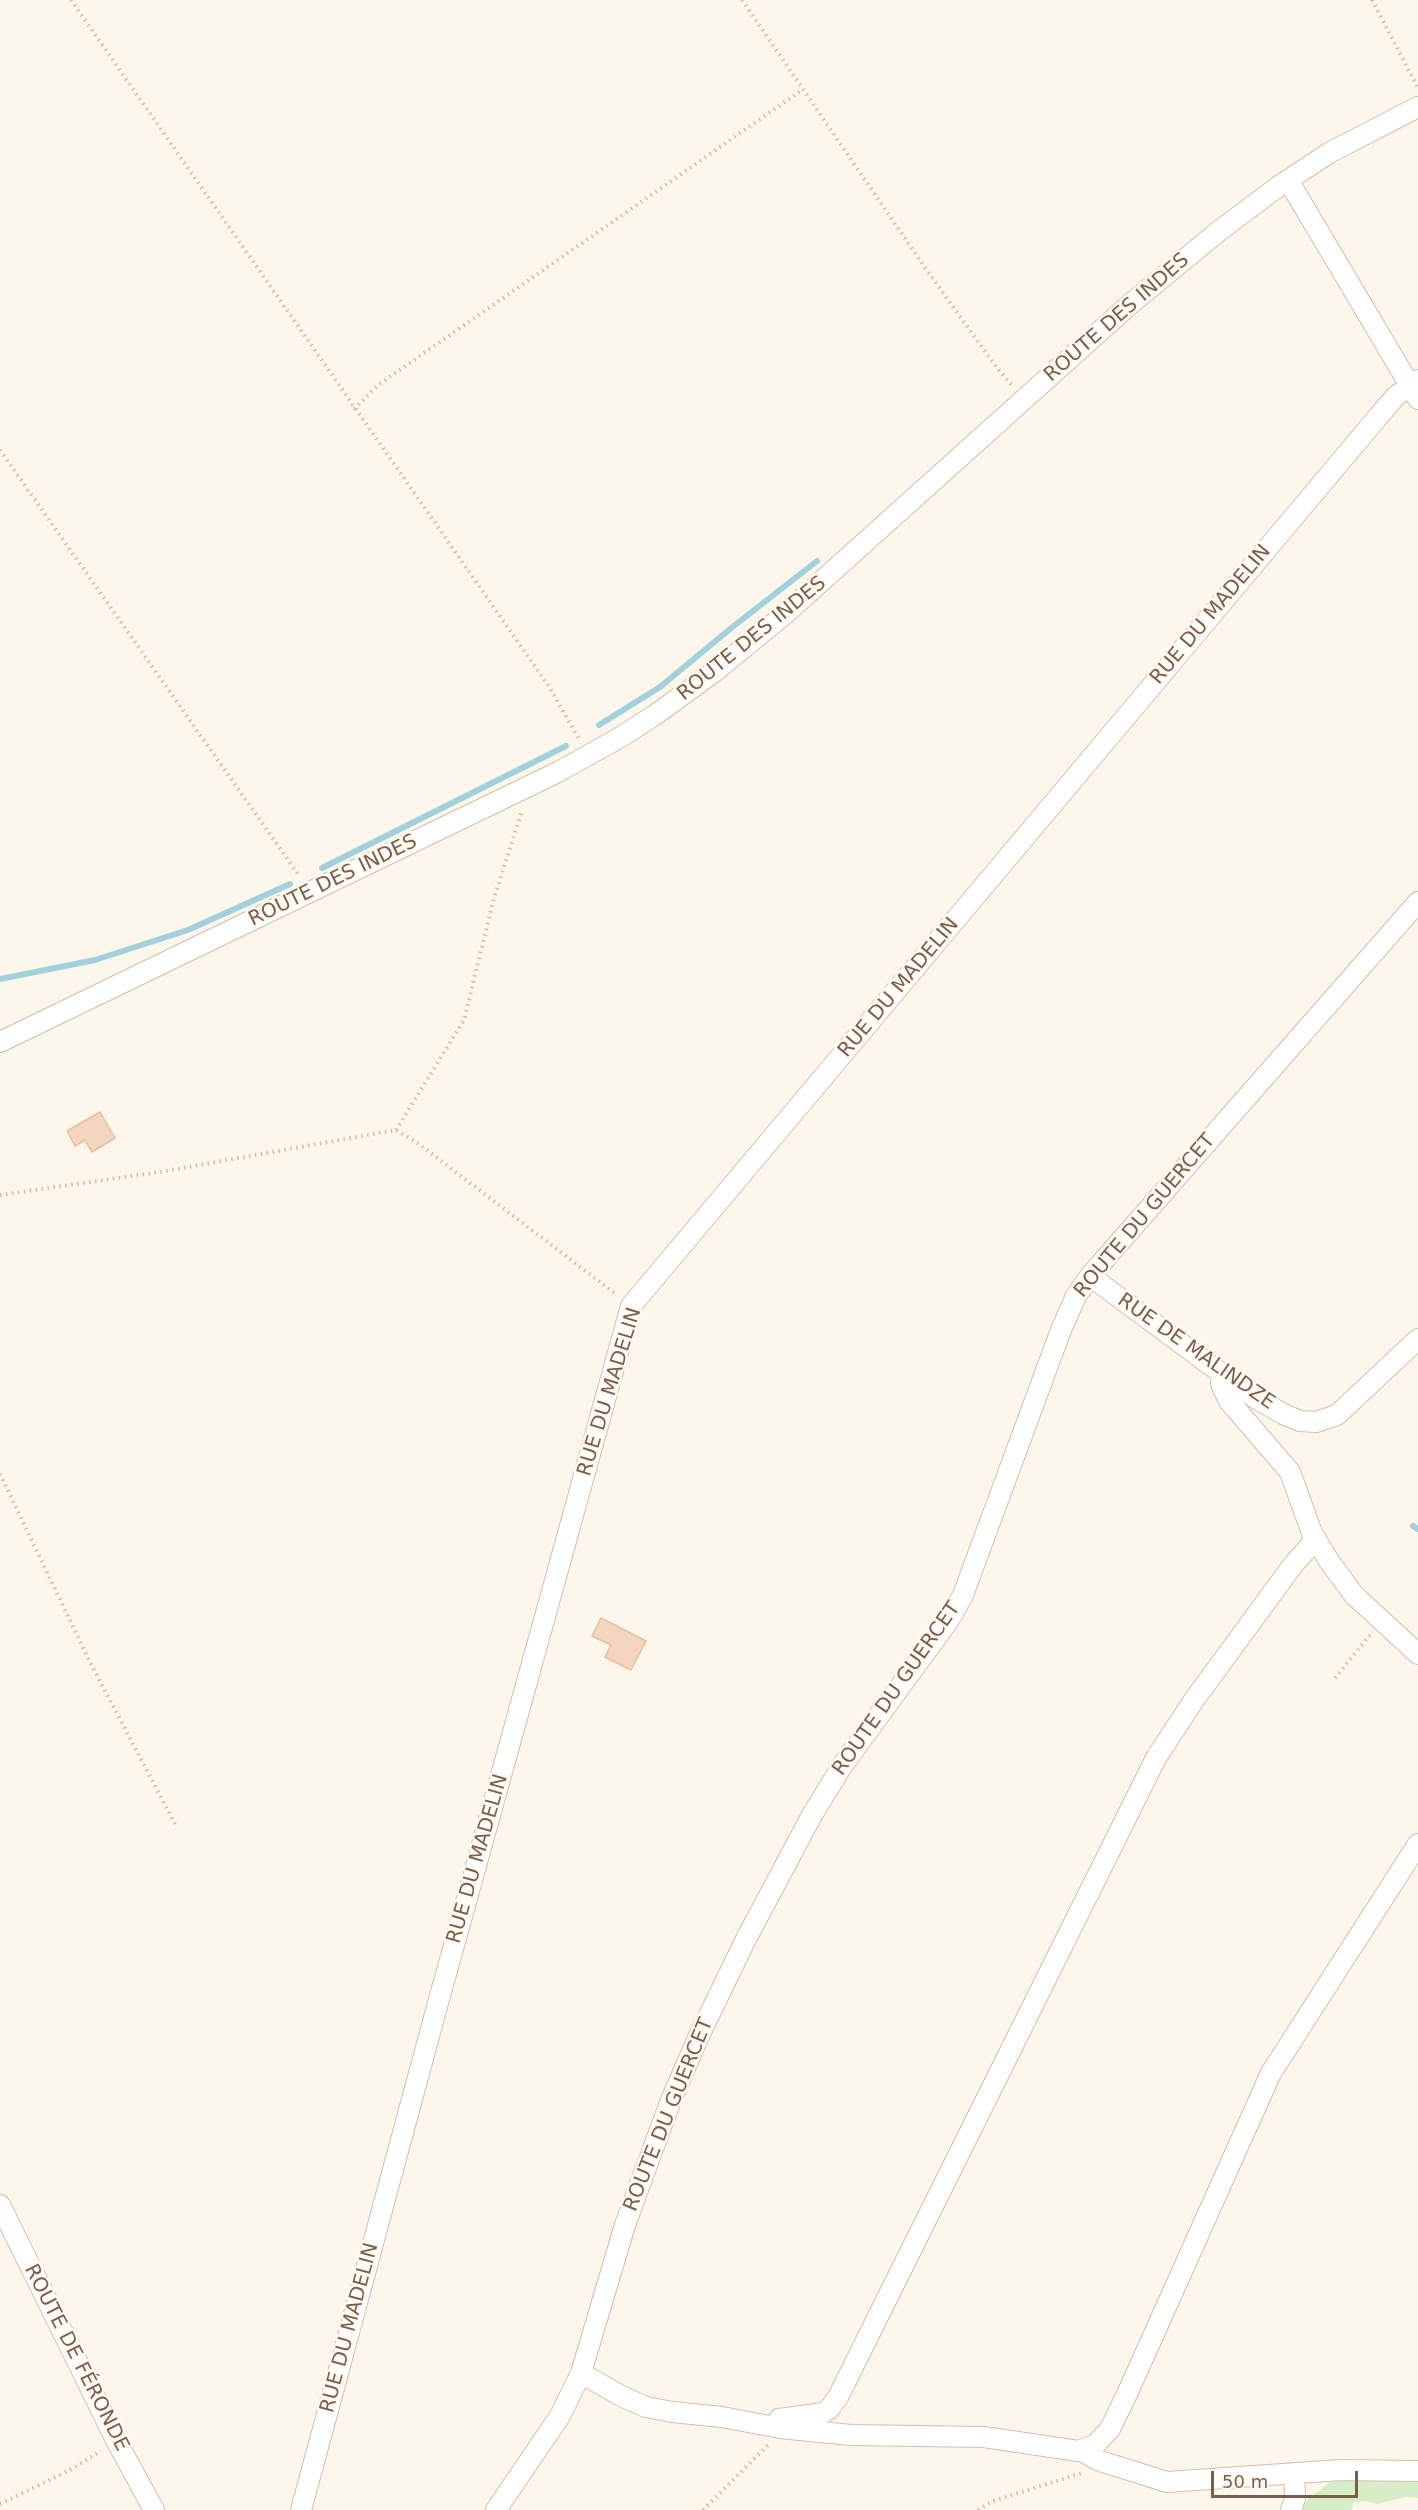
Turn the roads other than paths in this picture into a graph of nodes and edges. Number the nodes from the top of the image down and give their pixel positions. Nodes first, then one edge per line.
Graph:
1 (1418, 107) edge
2 (1288, 180) junction
3 (1415, 388) edge
4 (1418, 902) edge
5 (0, 1042) edge
6 (1090, 1276) junction
7 (1418, 1340) edge
8 (1222, 1374) junction
9 (1315, 1540) junction
10 (1418, 1654) edge
11 (1418, 1844) edge
12 (0, 2205) edge
13 (581, 2373) junction
14 (776, 2427) junction
15 (1082, 2451) junction
16 (1418, 2470) edge
17 (1294, 2473) junction
18 (154, 2510) edge
19 (301, 2510) edge
20 (496, 2510) edge
21 (1291, 2510) edge

1 - 2 street, ROUTE DES INDES
2 - 3 street
2 - 5 street, ROUTE DES INDES
3 - 19 street, RUE DU MADELIN
4 - 6 street, ROUTE DU GUERCET
6 - 8 street, RUE DE MALINDZE
6 - 13 street, ROUTE DU GUERCET
7 - 8 street, RUE DE MALINDZE
8 - 9 street
9 - 10 street
9 - 14 street
11 - 15 street
12 - 18 street, ROUTE DE FÉRONDE
13 - 14 street
13 - 20 street, ROUTE DU GUERCET
14 - 15 street
15 - 17 street
16 - 17 street
17 - 21 street

